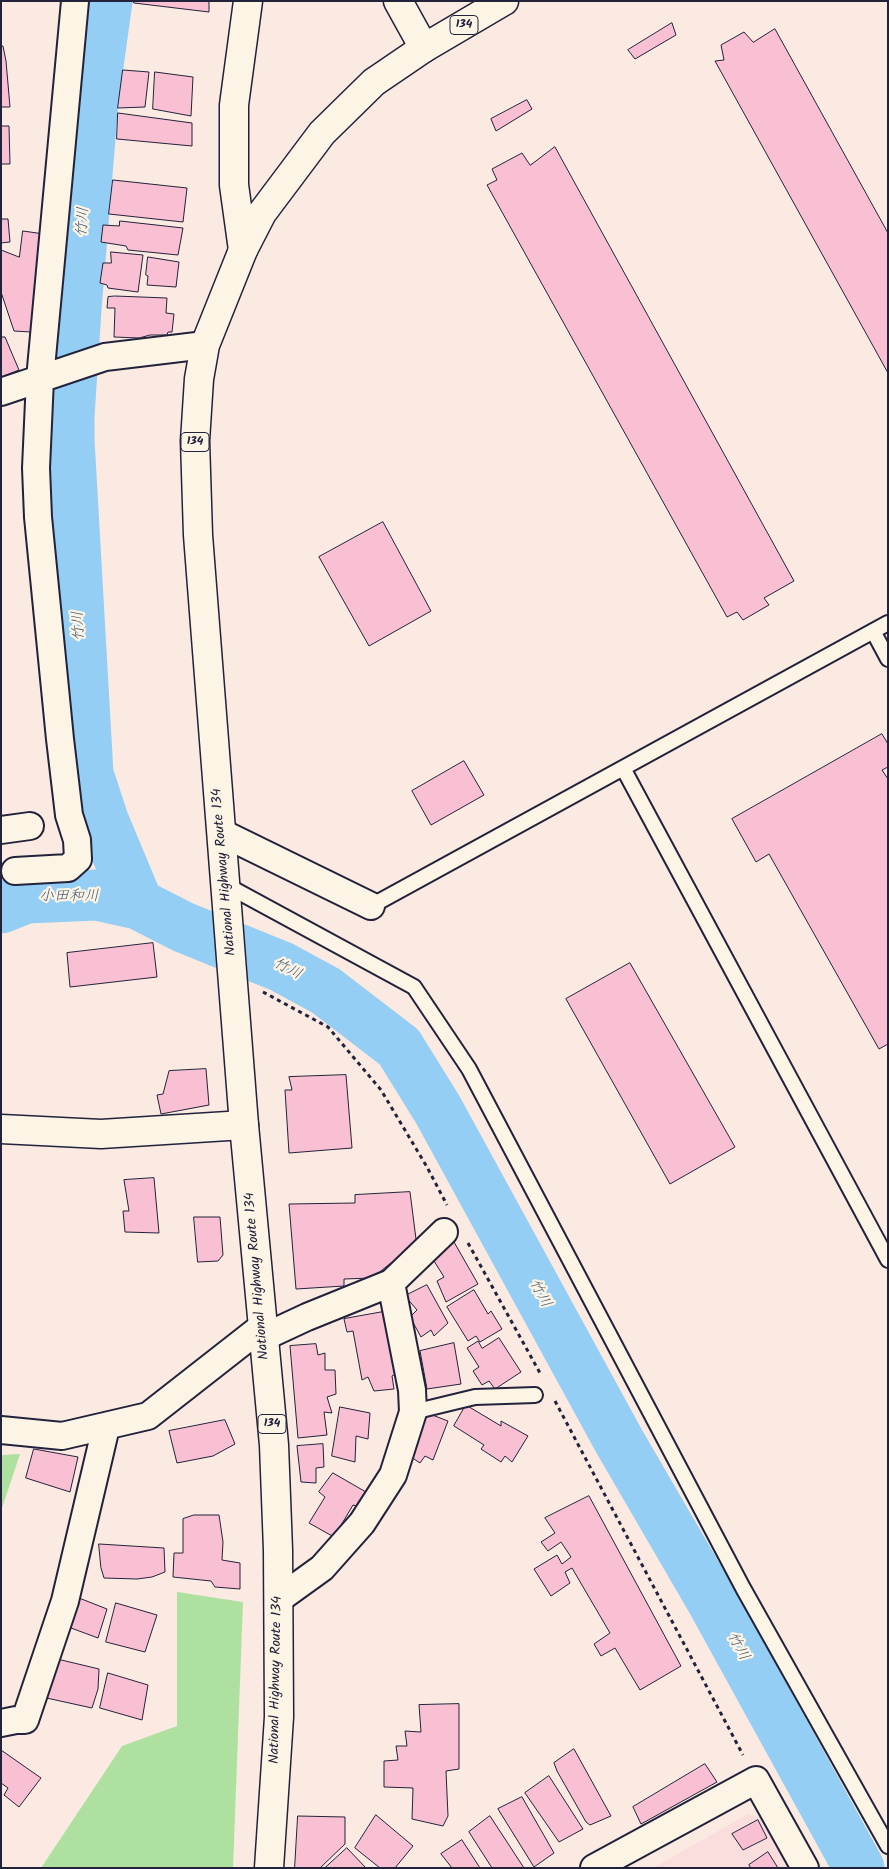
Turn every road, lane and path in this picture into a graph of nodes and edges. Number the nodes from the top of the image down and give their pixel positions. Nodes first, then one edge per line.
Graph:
1 (75, 1) edge
2 (248, 1) edge
3 (398, 1) edge
4 (504, 1) edge
5 (424, 48) junction
6 (243, 250) junction
7 (205, 345) junction
8 (40, 379) junction
9 (1, 392) edge
10 (888, 623) edge
11 (873, 631) junction
12 (888, 659) edge
13 (624, 768) junction
14 (30, 826) dead end
15 (1, 830) edge
16 (222, 833) junction
17 (15, 871) dead end
18 (226, 885) junction
19 (371, 906) joint
20 (234, 986) junction
21 (244, 1125) junction
22 (1, 1129) edge
23 (452, 1225) junction
24 (888, 1260) edge
25 (391, 1283) junction
26 (264, 1332) junction
27 (544, 1381) dead end
28 (536, 1395) dead end
29 (554, 1398) dead end
30 (414, 1412) junction
31 (106, 1427) junction
32 (1, 1430) edge
33 (279, 1599) junction
34 (1, 1723) edge
35 (756, 1780) junction
36 (888, 1846) edge
37 (269, 1868) edge
38 (594, 1868) edge
39 (805, 1868) edge

1 - 8 street
2 - 6 main road
3 - 5 main road
4 - 5 main road, National Highway Route 134 / 134
5 - 6 main road, National Highway Route 134 / 134
6 - 7 main road, National Highway Route 134 / 134
7 - 8 street
7 - 16 main road, National Highway Route 134 / 134
8 - 9 street
8 - 17 street
10 - 11 lane
11 - 12 lane
11 - 13 lane
13 - 19 lane
13 - 24 lane
14 - 15 street
16 - 18 main road, National Highway Route 134 / 134
16 - 19 street
18 - 20 main road, National Highway Route 134 / 134
18 - 36 lane
20 - 21 main road, National Highway Route 134 / 134
20 - 23 path
21 - 22 main road
21 - 26 main road, National Highway Route 134 / 134
23 - 25 street
23 - 27 path
25 - 26 street
25 - 30 street
26 - 31 street
26 - 33 main road, National Highway Route 134 / 134
28 - 30 lane
29 - 35 path
30 - 33 street
31 - 32 street
31 - 34 street
33 - 37 main road, National Highway Route 134 / 134
35 - 38 street
35 - 39 street

